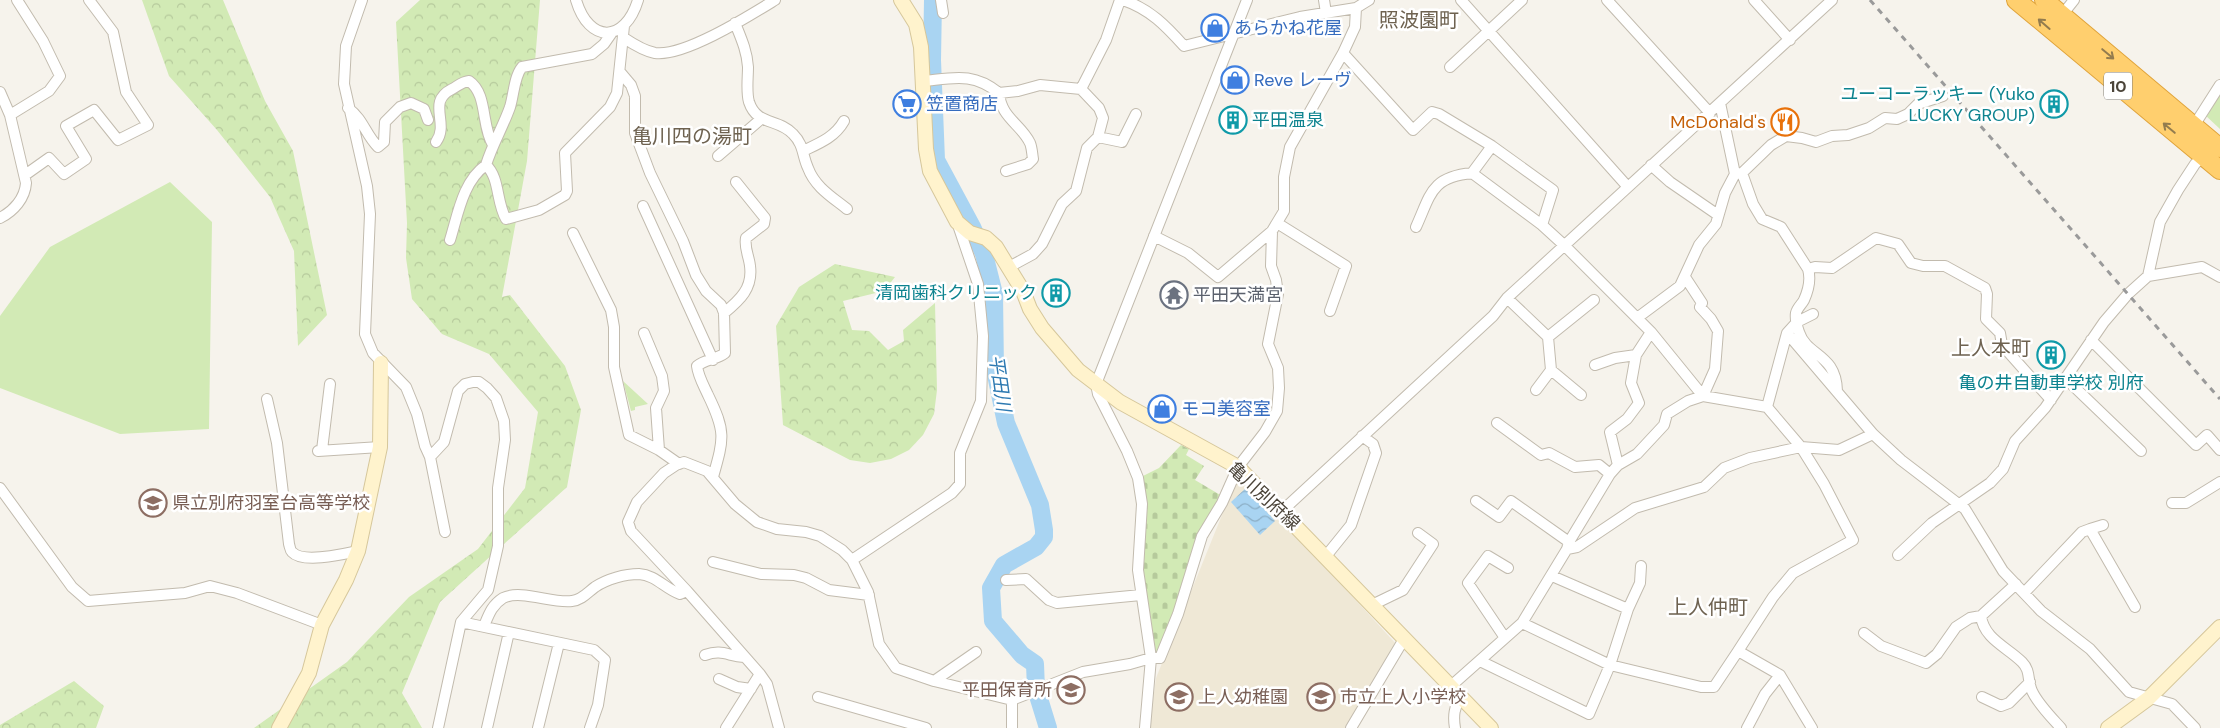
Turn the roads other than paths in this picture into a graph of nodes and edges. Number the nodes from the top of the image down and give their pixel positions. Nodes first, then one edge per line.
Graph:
1 (16, 0) edge
2 (89, 0) edge
3 (362, 0) edge
4 (576, 0) edge
5 (638, 0) edge
6 (775, 0) edge
7 (901, 0) edge
8 (942, 0) edge
9 (1122, 0) edge
10 (1247, 0) edge
11 (1324, 0) edge
12 (1369, 0) edge
13 (1461, 0) edge
14 (1522, 0) edge
15 (1607, 0) edge
16 (1754, 0) edge
17 (1832, 0) edge
18 (2016, 0) edge
19 (2044, 0) edge
20 (2074, 0) edge
21 (1356, 8) junction
22 (942, 13) dead end
23 (1326, 13) junction
24 (2062, 15) junction
25 (736, 23) junction
26 (624, 26) junction
27 (1490, 31) junction
28 (1233, 33) junction
29 (611, 34) junction
30 (624, 38) junction
31 (1790, 40) junction
32 (1343, 53) junction
33 (1450, 67) dead end
34 (620, 72) junction
35 (926, 80) junction
36 (2220, 84) edge
37 (1082, 88) junction
38 (0, 92) edge
39 (1000, 92) junction
40 (1943, 96) dead end
41 (1720, 104) junction
42 (348, 108) junction
43 (1710, 113) junction
44 (1136, 114) dead end
45 (10, 115) junction
46 (760, 119) junction
47 (428, 120) dead end
48 (844, 121) dead end
49 (2194, 127) junction
50 (1098, 137) junction
51 (436, 142) dead end
52 (493, 145) junction
53 (1492, 146) junction
54 (2220, 148) edge
55 (803, 151) junction
56 (718, 156) dead end
57 (2203, 156) junction
58 (486, 165) junction
59 (1651, 165) junction
60 (2220, 170) edge
61 (1006, 171) dead end
62 (1472, 173) junction
63 (1739, 174) junction
64 (24, 175) junction
65 (736, 182) dead end
66 (1627, 186) junction
67 (643, 206) dead end
68 (847, 209) dead end
69 (1718, 215) junction
70 (0, 218) edge
71 (957, 222) junction
72 (1542, 225) junction
73 (1275, 227) junction
74 (1416, 227) dead end
75 (572, 232) dead end
76 (1154, 236) junction
77 (450, 240) dead end
78 (1566, 246) junction
79 (1009, 268) junction
80 (1808, 269) junction
81 (2148, 276) junction
82 (1685, 277) junction
83 (2220, 277) edge
84 (1507, 298) junction
85 (1594, 300) dead end
86 (1330, 311) dead end
87 (724, 313) junction
88 (1813, 314) dead end
89 (1637, 318) junction
90 (1797, 322) junction
91 (644, 332) dead end
92 (1651, 332) junction
93 (1787, 333) junction
94 (1548, 337) junction
95 (2091, 340) junction
96 (1636, 355) junction
97 (713, 360) junction
98 (381, 363) junction
99 (1595, 365) dead end
100 (1551, 370) junction
101 (2065, 378) junction
102 (330, 384) dead end
103 (1096, 384) junction
104 (1536, 390) dead end
105 (1837, 391) junction
106 (1581, 395) dead end
107 (1703, 396) junction
108 (267, 399) dead end
109 (2051, 400) junction
110 (1767, 407) junction
111 (1497, 423) dead end
112 (1873, 434) junction
113 (1362, 436) junction
114 (380, 447) junction
115 (1801, 447) junction
116 (659, 450) junction
117 (2220, 450) edge
118 (2142, 451) dead end
119 (430, 457) junction
120 (679, 464) junction
121 (1618, 465) junction
122 (1238, 467) junction
123 (1610, 474) junction
124 (713, 477) junction
125 (2220, 482) edge
126 (0, 488) edge
127 (1476, 500) dead end
128 (2172, 503) dead end
129 (1960, 504) junction
130 (1282, 511) junction
131 (2103, 525) dead end
132 (2090, 529) junction
133 (445, 532) dead end
134 (1418, 533) dead end
135 (1568, 546) junction
136 (358, 551) junction
137 (1898, 555) dead end
138 (1326, 556) junction
139 (852, 560) junction
140 (713, 562) dead end
141 (1641, 566) dead end
142 (1508, 568) dead end
143 (1552, 576) junction
144 (1006, 580) dead end
145 (2016, 584) junction
146 (687, 591) junction
147 (2025, 592) junction
148 (869, 595) junction
149 (1141, 595) junction
150 (1372, 605) junction
151 (2135, 607) dead end
152 (1628, 609) junction
153 (1981, 616) junction
154 (462, 622) junction
155 (1522, 623) junction
156 (322, 625) junction
157 (484, 626) junction
158 (2220, 627) edge
159 (509, 632) junction
160 (1864, 634) dead end
161 (1505, 638) junction
162 (1404, 639) junction
163 (559, 643) junction
164 (1738, 651) junction
165 (976, 652) dead end
166 (705, 655) dead end
167 (744, 657) junction
168 (1150, 658) junction
169 (1480, 661) junction
170 (1610, 665) junction
171 (760, 674) junction
172 (1780, 675) junction
173 (719, 679) dead end
174 (934, 681) junction
175 (2030, 682) junction
176 (1451, 686) junction
177 (751, 689) junction
178 (818, 697) dead end
179 (1461, 697) junction
180 (1982, 697) dead end
181 (2149, 698) junction
182 (1012, 700) junction
183 (2115, 726) edge
184 (279, 728) edge
185 (438, 728) edge
186 (487, 728) edge
187 (538, 728) edge
188 (590, 728) edge
189 (726, 728) edge
190 (779, 728) edge
191 (926, 728) edge
192 (1012, 728) edge
193 (1144, 728) edge
194 (1351, 728) edge
195 (1455, 728) edge
196 (1491, 728) edge
197 (1747, 728) edge
198 (1812, 728) edge
199 (2061, 728) edge
200 (2195, 728) edge

1 - 45 street
2 - 64 street
3 - 42 street
4 - 29 street
5 - 26 street
6 - 25 street
7 - 35 main road, 亀川別府線
8 - 22 street
9 - 28 street
9 - 37 street
10 - 28 street
11 - 23 street
12 - 21 street
13 - 27 street
14 - 27 street
15 - 43 street
16 - 31 street
17 - 31 street
57 -> 18 highway, 10
19 - 24 highway, 10
20 - 24 street
21 - 23 street
21 - 32 street
23 - 28 street
24 -> 49 highway, 10
25 - 30 street
25 - 46 street
26 - 29 street
26 - 30 street
27 - 33 street
27 - 66 street
28 - 76 street
29 - 52 street
30 - 34 street
31 - 41 street
32 - 53 street
32 - 73 street
34 - 58 street
34 - 87 street
35 - 39 street
35 - 71 main road, 亀川別府線
36 - 49 street
37 - 39 street
37 - 50 street
38 - 45 street
39 - 61 street
40 - 63 street
41 - 43 street
41 - 63 street
42 - 47 street
42 - 98 street
43 - 59 street
44 - 50 street
45 - 64 street
46 - 55 street
46 - 56 street
48 - 55 street
49 - 54 highway, 10
49 - 57 street
50 - 79 street
51 - 52 street
52 - 58 street
53 - 62 street
53 - 72 street
55 - 68 street
57 - 60 highway, 10
57 - 81 street
58 - 77 street
59 - 66 street
59 - 69 street
62 - 72 street
62 - 74 street
63 - 69 street
63 - 80 street
64 - 70 street
65 - 87 street
66 - 78 street
67 - 97 street
69 - 82 street
71 - 79 main road, 亀川別府線
71 - 139 street
72 - 78 street
73 - 76 street
73 - 86 street
73 - 122 street
75 - 116 street
76 - 103 street
78 - 84 street
78 - 89 street
79 - 103 main road, 亀川別府線
80 - 90 street
80 - 109 street
81 - 83 street
81 - 95 street
82 - 89 street
82 - 107 street
84 - 94 street
84 - 113 street
85 - 94 street
87 - 97 street
88 - 90 street
89 - 92 street
90 - 93 street
90 - 105 street
91 - 116 street
92 - 96 street
92 - 107 street
93 - 105 street
93 - 110 street
94 - 100 street
95 - 101 street
95 - 117 street
96 - 99 street
96 - 121 street
97 - 124 street
98 - 114 main road
98 - 119 street
100 - 104 street
100 - 106 street
101 - 109 street
101 - 118 street
102 - 114 street
103 - 122 main road, 亀川別府線
103 - 149 street
105 - 112 street
107 - 110 street
107 - 121 street
108 - 136 street
109 - 129 street
110 - 115 street
111 - 123 street
112 - 115 street
112 - 129 street
113 - 130 street
113 - 138 street
114 - 136 main road
115 - 135 street
115 - 164 street
116 - 120 street
119 - 133 street
119 - 154 street
120 - 124 street
120 - 146 street
121 - 123 street
122 - 130 main road, 亀川別府線
122 - 168 street
123 - 135 street
124 - 139 street
125 - 128 street
126 - 156 street
127 - 135 street
129 - 137 street
129 - 145 street
130 - 138 main road, 亀川別府線
131 - 132 street
132 - 147 street
132 - 151 street
134 - 150 street
135 - 143 street
136 - 156 main road
138 - 150 main road, 亀川別府線
139 - 148 street
140 - 148 street
141 - 152 street
142 - 161 street
143 - 152 street
143 - 155 street
144 - 149 street
145 - 147 street
145 - 153 street
146 - 157 street
146 - 167 street
147 - 181 street
148 - 174 street
149 - 168 street
150 - 162 main road, 亀川別府線
152 - 170 street
153 - 160 street
153 - 175 street
154 - 157 street
154 - 185 street
155 - 161 street
155 - 170 street
156 - 184 main road
157 - 159 street
158 - 181 main road
159 - 163 street
159 - 186 street
161 - 169 street
162 - 176 main road, 亀川別府線
162 - 194 street
163 - 187 street
163 - 188 street
164 - 170 street
164 - 172 street
165 - 174 street
166 - 167 street
167 - 171 street
168 - 182 street
168 - 193 street
169 - 170 street
169 - 176 street
171 - 177 street
171 - 190 street
172 - 197 street
172 - 198 street
173 - 177 street
174 - 182 street
175 - 180 street
175 - 199 street
176 - 179 main road, 亀川別府線
177 - 189 street
178 - 191 street
179 - 195 street
179 - 196 main road, 亀川別府線
181 - 183 main road
181 - 200 street
182 - 192 street

